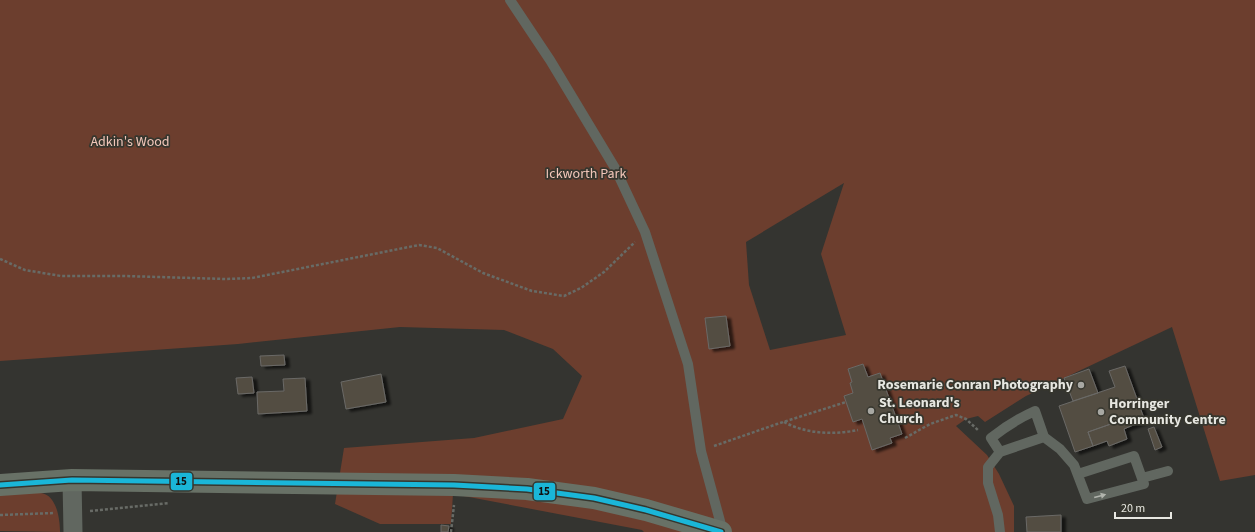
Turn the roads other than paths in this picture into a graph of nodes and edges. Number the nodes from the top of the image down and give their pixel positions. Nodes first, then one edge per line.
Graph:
1 (510, 0) edge
2 (1044, 437) junction
3 (1000, 452) junction
4 (1168, 471) dead end
5 (1078, 474) junction
6 (1142, 478) junction
7 (72, 480) junction
8 (0, 485) edge
9 (73, 532) edge
10 (722, 532) edge
11 (1000, 532) edge

1 - 10 lane
2 - 3 lane
2 - 3 lane
2 - 5 lane
3 - 11 lane
4 - 6 lane
5 - 6 lane
5 -> 6 lane
7 - 8 main road
7 - 9 street
7 - 10 main road

